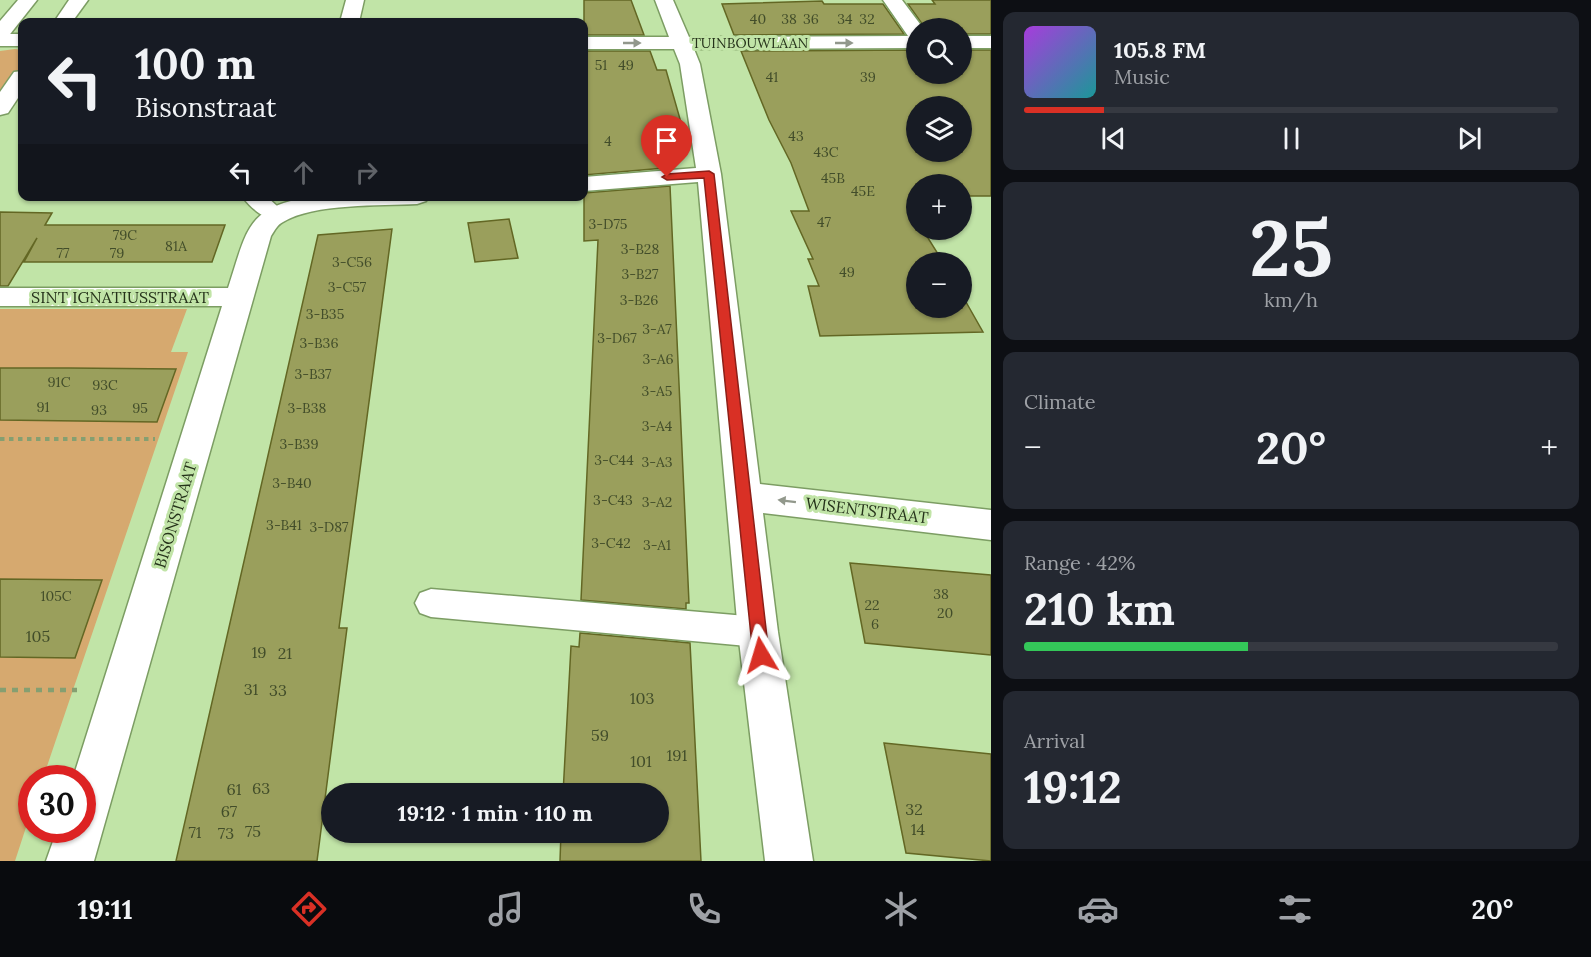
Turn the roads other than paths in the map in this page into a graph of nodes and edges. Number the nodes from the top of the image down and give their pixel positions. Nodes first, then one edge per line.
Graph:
1 (28, 0) edge
2 (80, 0) edge
3 (355, 0) edge
4 (664, 0) edge
5 (892, 0) edge
6 (66, 18) edge
7 (351, 18) edge
8 (906, 19) edge
9 (0, 34) edge
10 (0, 40) edge
11 (18, 40) edge
12 (906, 42) edge
13 (972, 42) edge
14 (991, 42) edge
15 (588, 43) edge
16 (681, 43) junction
17 (18, 83) edge
18 (0, 108) edge
19 (709, 174) junction
20 (588, 184) edge
21 (356, 201) edge
22 (264, 206) edge
23 (0, 297) edge
24 (239, 297) junction
25 (743, 496) junction
26 (991, 525) edge
27 (431, 603) dead end
28 (758, 632) junction
29 (96, 776) edge
30 (76, 843) edge
31 (70, 861) edge
32 (789, 861) edge

1 - 9 street
2 - 6 street
3 - 7 street
4 - 16 street
5 - 8 street
10 - 11 street
16 -> 12 street, TUINBOUWLAAN
13 - 14 street
15 -> 16 street, TUINBOUWLAAN
16 - 19 street
17 - 18 street
19 - 20 street
19 - 25 street
21 - 22 street, BISONSTRAAT
22 - 24 street, BISONSTRAAT
23 - 24 street, SINT IGNATIUSSTRAAT
24 - 29 street, BISONSTRAAT
26 -> 25 street, WISENTSTRAAT
25 - 28 street
27 - 28 lane
28 - 32 street
30 - 31 street

